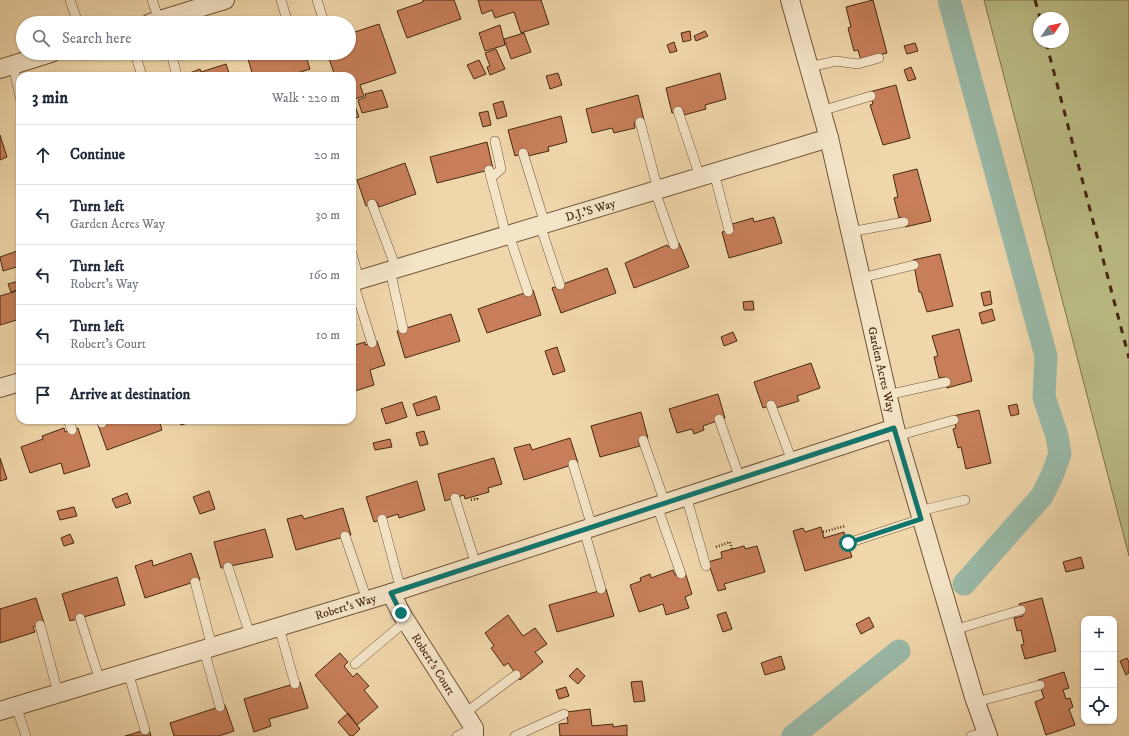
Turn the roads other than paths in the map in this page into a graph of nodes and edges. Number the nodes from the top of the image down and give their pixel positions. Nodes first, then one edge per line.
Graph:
1 (70, 0) edge
2 (152, 0) edge
3 (225, 0) edge
4 (281, 0) edge
5 (317, 0) edge
6 (790, 0) edge
7 (76, 16) edge
8 (157, 16) edge
9 (175, 16) edge
10 (286, 16) edge
11 (322, 16) edge
12 (879, 58) dead end
13 (29, 60) edge
14 (136, 60) edge
15 (173, 60) edge
16 (809, 66) junction
17 (7, 67) edge
18 (141, 72) edge
19 (176, 72) edge
20 (16, 87) edge
21 (870, 96) dead end
22 (678, 111) dead end
23 (821, 111) junction
24 (640, 122) dead end
25 (829, 138) junction
26 (495, 141) dead end
27 (523, 153) dead end
28 (707, 175) junction
29 (656, 190) junction
30 (372, 204) dead end
31 (904, 222) dead end
32 (543, 224) junction
33 (729, 230) dead end
34 (850, 232) junction
35 (508, 235) junction
36 (674, 245) dead end
37 (914, 265) dead end
38 (393, 269) junction
39 (861, 278) junction
40 (356, 281) edge
41 (356, 285) edge
42 (560, 285) dead end
43 (528, 292) dead end
44 (403, 329) dead end
45 (372, 343) dead end
46 (946, 382) dead end
47 (16, 383) edge
48 (0, 388) edge
49 (887, 395) junction
50 (771, 406) dead end
51 (720, 419) dead end
52 (954, 420) dead end
53 (70, 424) edge
54 (72, 430) dead end
55 (896, 432) junction
56 (643, 440) dead end
57 (792, 461) junction
58 (573, 464) dead end
59 (740, 479) junction
60 (686, 496) junction
61 (455, 498) dead end
62 (965, 500) dead end
63 (661, 505) junction
64 (920, 515) junction
65 (382, 519) dead end
66 (588, 528) junction
67 (345, 536) dead end
68 (848, 543) dead end
69 (476, 565) junction
70 (228, 566) dead end
71 (706, 566) dead end
72 (681, 574) dead end
73 (195, 582) dead end
74 (601, 589) dead end
75 (396, 591) junction
76 (367, 600) junction
77 (1021, 610) dead end
78 (80, 618) dead end
79 (406, 621) junction
80 (40, 625) dead end
81 (279, 627) junction
82 (954, 630) junction
83 (250, 635) junction
84 (208, 648) junction
85 (355, 664) dead end
86 (128, 672) junction
87 (516, 675) dead end
88 (100, 681) junction
89 (295, 684) dead end
90 (1040, 685) dead end
91 (58, 693) junction
92 (976, 702) junction
93 (220, 707) dead end
94 (8, 708) edge
95 (564, 714) dead end
96 (471, 726) edge
97 (145, 730) dead end
98 (982, 735) edge
99 (26, 736) edge
100 (457, 736) edge
101 (514, 736) edge

1 - 7 lane
2 - 8 lane
3 - 9 street
4 - 10 lane
5 - 11 lane
6 - 16 street, Garden Acres Way
12 - 16 lane
13 - 17 street
14 - 18 lane
15 - 19 lane
16 - 23 street, Garden Acres Way
17 - 20 lane
21 - 23 lane
22 - 28 lane
23 - 25 street, Garden Acres Way
24 - 29 lane
25 - 28 street, D.J.'S Way
25 - 34 street, Garden Acres Way
26 - 35 lane
27 - 32 lane
28 - 29 street, D.J.'S Way
28 - 33 lane
29 - 32 street, D.J.'S Way
29 - 36 lane
30 - 38 lane
31 - 34 lane
32 - 35 street, D.J.'S Way
32 - 42 lane
34 - 39 street, Garden Acres Way
35 - 38 street, D.J.'S Way
35 - 43 lane
37 - 39 lane
38 - 40 street, D.J.'S Way
38 - 44 lane
39 - 49 street, Garden Acres Way
41 - 45 lane
46 - 49 lane
47 - 48 street
49 - 55 street, Garden Acres Way
50 - 57 lane
51 - 59 lane
52 - 55 lane
53 - 54 lane
55 - 57 street, Robert's Way
55 - 64 street, Garden Acres Way
56 - 63 lane
57 - 59 street, Robert's Way
58 - 66 lane
59 - 60 street, Robert's Way
60 - 63 street, Robert's Way
60 - 71 lane
61 - 69 lane
62 - 64 lane
63 - 66 street, Robert's Way
63 - 72 lane
64 - 68 lane
64 - 82 street, Garden Acres Way
65 - 75 lane
66 - 69 street, Robert's Way
66 - 74 lane
67 - 76 lane
69 - 75 street, Robert's Way
70 - 83 lane
73 - 84 lane
75 - 76 street, Robert's Way
75 - 79 street, Robert's Court
76 - 81 street, Robert's Way
77 - 82 lane
78 - 88 lane
79 - 85 lane
79 - 96 street, Robert's Court
80 - 91 lane
81 - 83 street, Robert's Way
81 - 89 lane
82 - 92 street, Garden Acres Way
83 - 84 street, Robert's Way
84 - 86 street, Robert's Way
84 - 93 lane
86 - 88 street, Robert's Way
86 - 97 lane
87 - 96 lane
88 - 91 street, Robert's Way
90 - 92 lane
91 - 94 street, Robert's Way
92 - 98 street, Garden Acres Way
94 - 99 lane
95 - 101 lane
96 - 100 lane

